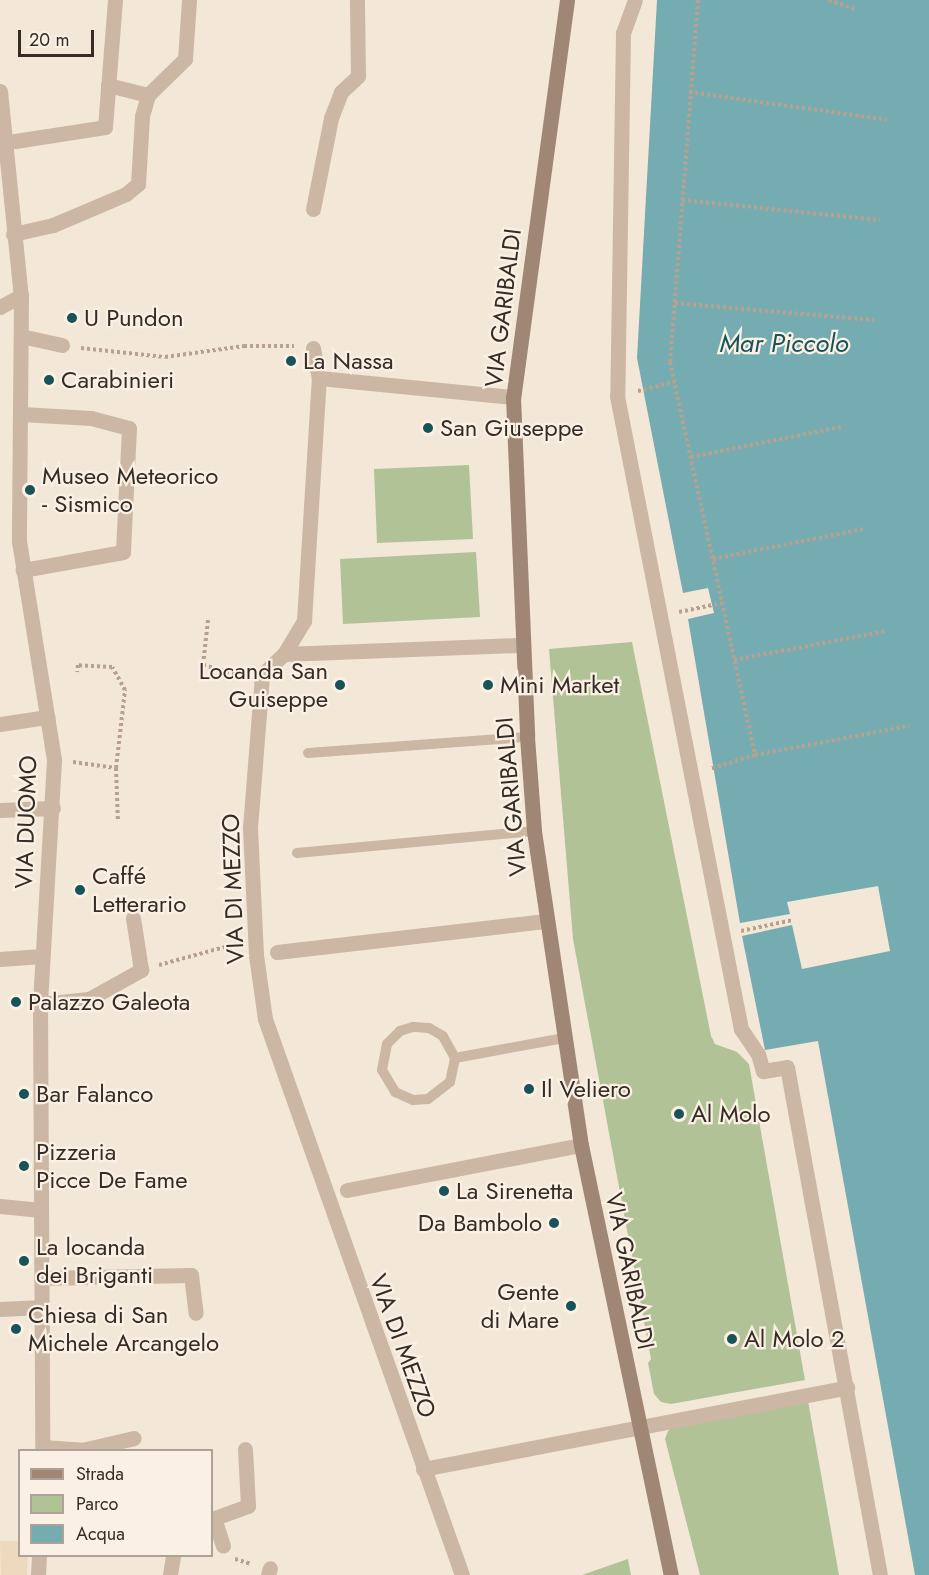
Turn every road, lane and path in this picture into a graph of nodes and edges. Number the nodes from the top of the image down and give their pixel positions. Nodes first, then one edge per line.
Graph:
1 (115, 0) edge
2 (189, 0) edge
3 (357, 0) edge
4 (634, 0) edge
5 (698, 0) edge
6 (829, 0) edge
7 (565, 2) edge
8 (854, 9) dead end
9 (108, 85) junction
10 (0, 91) edge
11 (689, 92) junction
12 (148, 95) junction
13 (887, 120) dead end
14 (15, 141) dead end
15 (682, 200) junction
16 (313, 209) dead end
17 (880, 220) dead end
18 (13, 234) junction
19 (21, 297) junction
20 (675, 303) junction
21 (0, 308) edge
22 (874, 320) dead end
23 (21, 336) junction
24 (62, 345) joint
25 (312, 348) joint
26 (319, 378) junction
27 (675, 382) junction
28 (617, 396) junction
29 (513, 397) junction
30 (21, 414) junction
31 (841, 427) dead end
32 (691, 457) junction
33 (863, 529) dead end
34 (713, 559) junction
35 (23, 570) junction
36 (722, 603) junction
37 (660, 616) junction
38 (208, 620) dead end
39 (886, 631) dead end
40 (522, 645) junction
41 (284, 654) junction
42 (734, 660) junction
43 (77, 672) dead end
44 (261, 681) junction
45 (47, 717) junction
46 (0, 724) edge
47 (909, 726) dead end
48 (527, 737) junction
49 (308, 753) dead end
50 (755, 755) junction
51 (54, 760) junction
52 (116, 768) junction
53 (690, 774) junction
54 (53, 808) junction
55 (0, 810) edge
56 (118, 822) dead end
57 (534, 831) junction
58 (297, 853) dead end
59 (133, 918) dead end
60 (793, 920) dead end
61 (546, 921) junction
62 (722, 936) junction
63 (277, 952) dead end
64 (256, 955) junction
65 (42, 956) junction
66 (0, 959) edge
67 (141, 970) junction
68 (40, 1004) junction
69 (564, 1038) junction
70 (455, 1058) junction
71 (580, 1145) junction
72 (347, 1190) dead end
73 (0, 1206) edge
74 (40, 1210) junction
75 (41, 1278) junction
76 (42, 1307) junction
77 (0, 1308) edge
78 (196, 1313) dead end
79 (847, 1387) junction
80 (639, 1426) junction
81 (134, 1438) dead end
82 (43, 1449) edge
83 (86, 1449) edge
84 (245, 1449) dead end
85 (423, 1469) junction
86 (213, 1518) edge
87 (223, 1546) joint
88 (39, 1557) edge
89 (173, 1557) edge
90 (269, 1572) edge
91 (38, 1575) edge
92 (170, 1575) edge
93 (462, 1575) edge
94 (671, 1575) edge
95 (880, 1575) edge

1 - 9 street
2 - 12 street
3 - 16 street
4 - 28 street
5 - 11 path
6 - 8 path
7 - 29 main road, VIA GARIBALDI
9 - 12 street
9 - 14 street
10 - 18 street, VIA DUOMO
11 - 13 path
11 - 15 path
12 - 18 street
15 - 17 path
15 - 20 path
18 - 19 street, VIA DUOMO
19 - 21 street
19 - 23 street, VIA DUOMO
20 - 22 path
20 - 27 path
23 - 24 street
23 - 30 street, VIA DUOMO
24 - 25 path
25 - 26 street
26 - 29 street
26 - 41 street
27 - 28 path
27 - 32 path
28 - 37 street
29 - 40 main road, VIA GARIBALDI
30 - 35 street, VIA DUOMO
30 - 35 street
31 - 32 path
32 - 34 path
33 - 34 path
34 - 36 path
35 - 45 street, VIA DUOMO
36 - 37 path
36 - 42 path
37 - 53 street
38 - 44 path
39 - 42 path
40 - 41 street
40 - 48 main road, VIA GARIBALDI
41 - 44 street
42 - 50 path
43 - 52 path
44 - 64 street, VIA DI MEZZO
45 - 46 street
45 - 51 street, VIA DUOMO
47 - 50 path
48 - 49 lane
48 - 57 main road, VIA GARIBALDI
50 - 53 path
51 - 52 path
51 - 54 street, VIA DUOMO
52 - 56 path
53 - 62 street
54 - 55 street
54 - 65 street, VIA DUOMO
57 - 58 lane
57 - 61 main road, VIA GARIBALDI
59 - 67 street
60 - 62 path
61 - 63 street
61 - 69 main road, VIA GARIBALDI
62 - 79 street
64 - 67 path
64 - 85 street, VIA DI MEZZO
65 - 66 street
65 - 68 street, VIA DUOMO
67 - 68 street
68 - 74 street, VIA DUOMO
69 - 70 lane
69 - 71 main road, VIA GARIBALDI
70 - 70 lane
71 - 72 street
71 - 80 main road, VIA GARIBALDI
73 - 74 street
74 - 75 street, VIA DUOMO
75 - 76 street, VIA DUOMO
75 - 78 street
76 - 77 street
76 - 82 street, VIA DUOMO
79 - 80 street
79 - 95 street
80 - 85 street
80 - 94 main road, VIA GARIBALDI
81 - 83 street
84 - 86 street
85 - 93 street, VIA DI MEZZO
86 - 87 street
87 - 90 path
88 - 91 street
89 - 92 street

